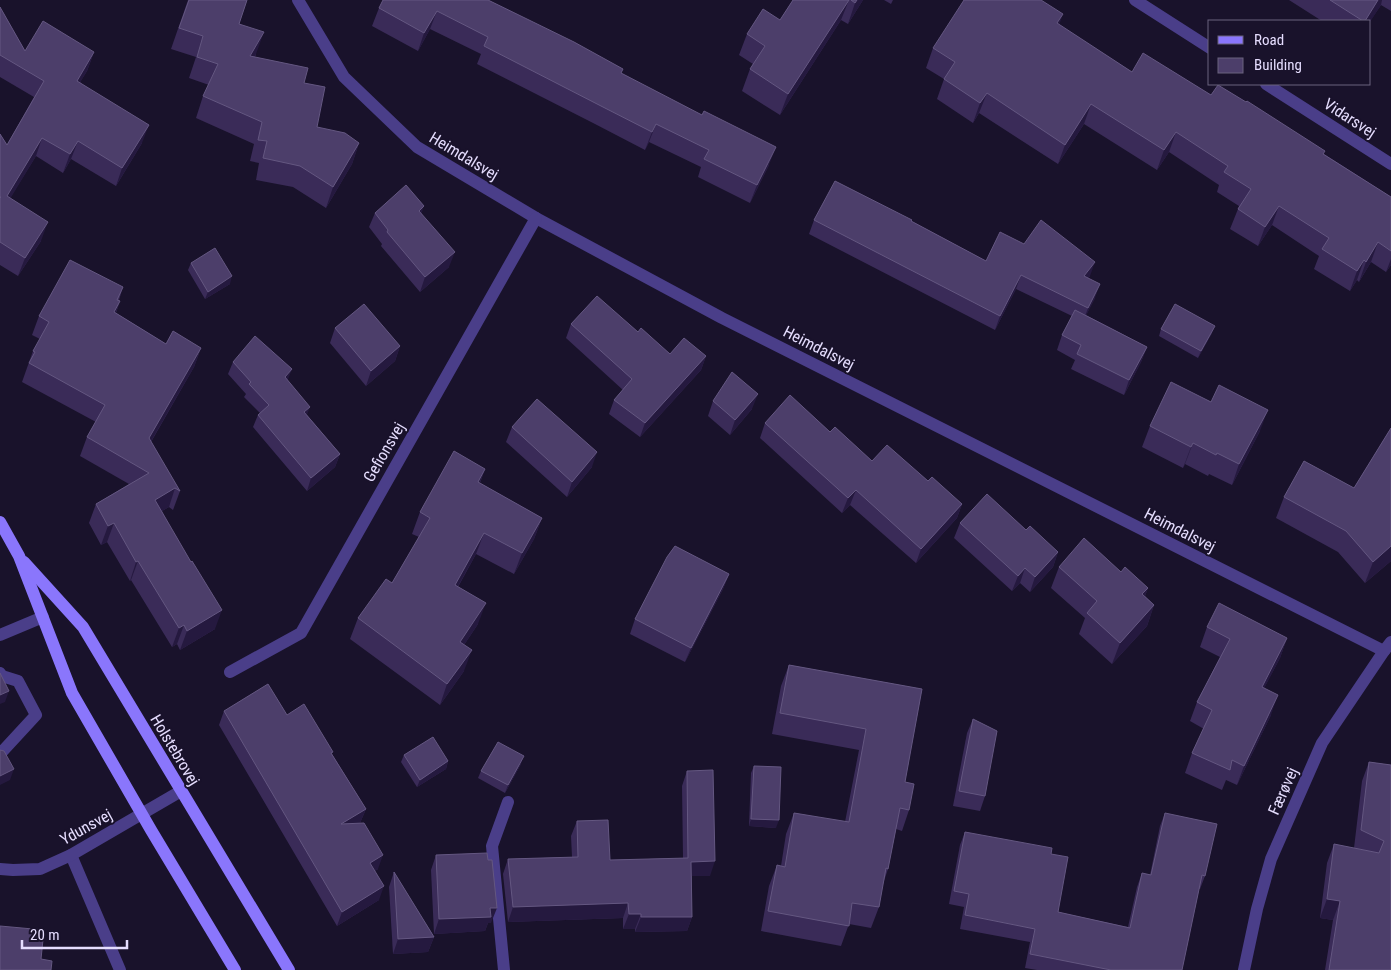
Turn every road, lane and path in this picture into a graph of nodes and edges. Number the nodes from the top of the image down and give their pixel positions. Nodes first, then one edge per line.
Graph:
1 (298, 0) edge
2 (1135, 0) edge
3 (1208, 47) edge
4 (1268, 85) edge
5 (1391, 164) edge
6 (536, 218) junction
7 (0, 522) edge
8 (4, 536) edge
9 (19, 556) junction
10 (43, 617) junction
11 (2, 630) edge
12 (1387, 646) edge
13 (230, 672) dead end
14 (0, 673) edge
15 (0, 754) edge
16 (181, 791) junction
17 (508, 802) dead end
18 (142, 814) junction
19 (71, 855) junction
20 (0, 869) edge
21 (120, 970) edge
22 (235, 970) edge
23 (289, 970) edge
24 (504, 970) edge
25 (1244, 970) edge

1 - 6 street, Heimdalsvej
2 - 3 street
4 - 5 street, Vidarsvej
6 - 12 street, Heimdalsvej
6 - 13 street, Gefionsvej
7 - 8 main road, Holstebrovej
8 - 9 main road, Holstebrovej
9 - 10 main road, Holstebrovej
9 - 16 main road, Holstebrovej
10 - 11 street
10 - 18 main road, Holstebrovej
12 - 25 street, Færøvej
14 - 15 street
16 - 18 street, Ydunsvej
16 - 23 main road, Holstebrovej
17 - 24 street
18 - 19 street, Ydunsvej
18 - 22 main road, Holstebrovej
19 - 20 street, Ydunsvej
19 - 21 street

